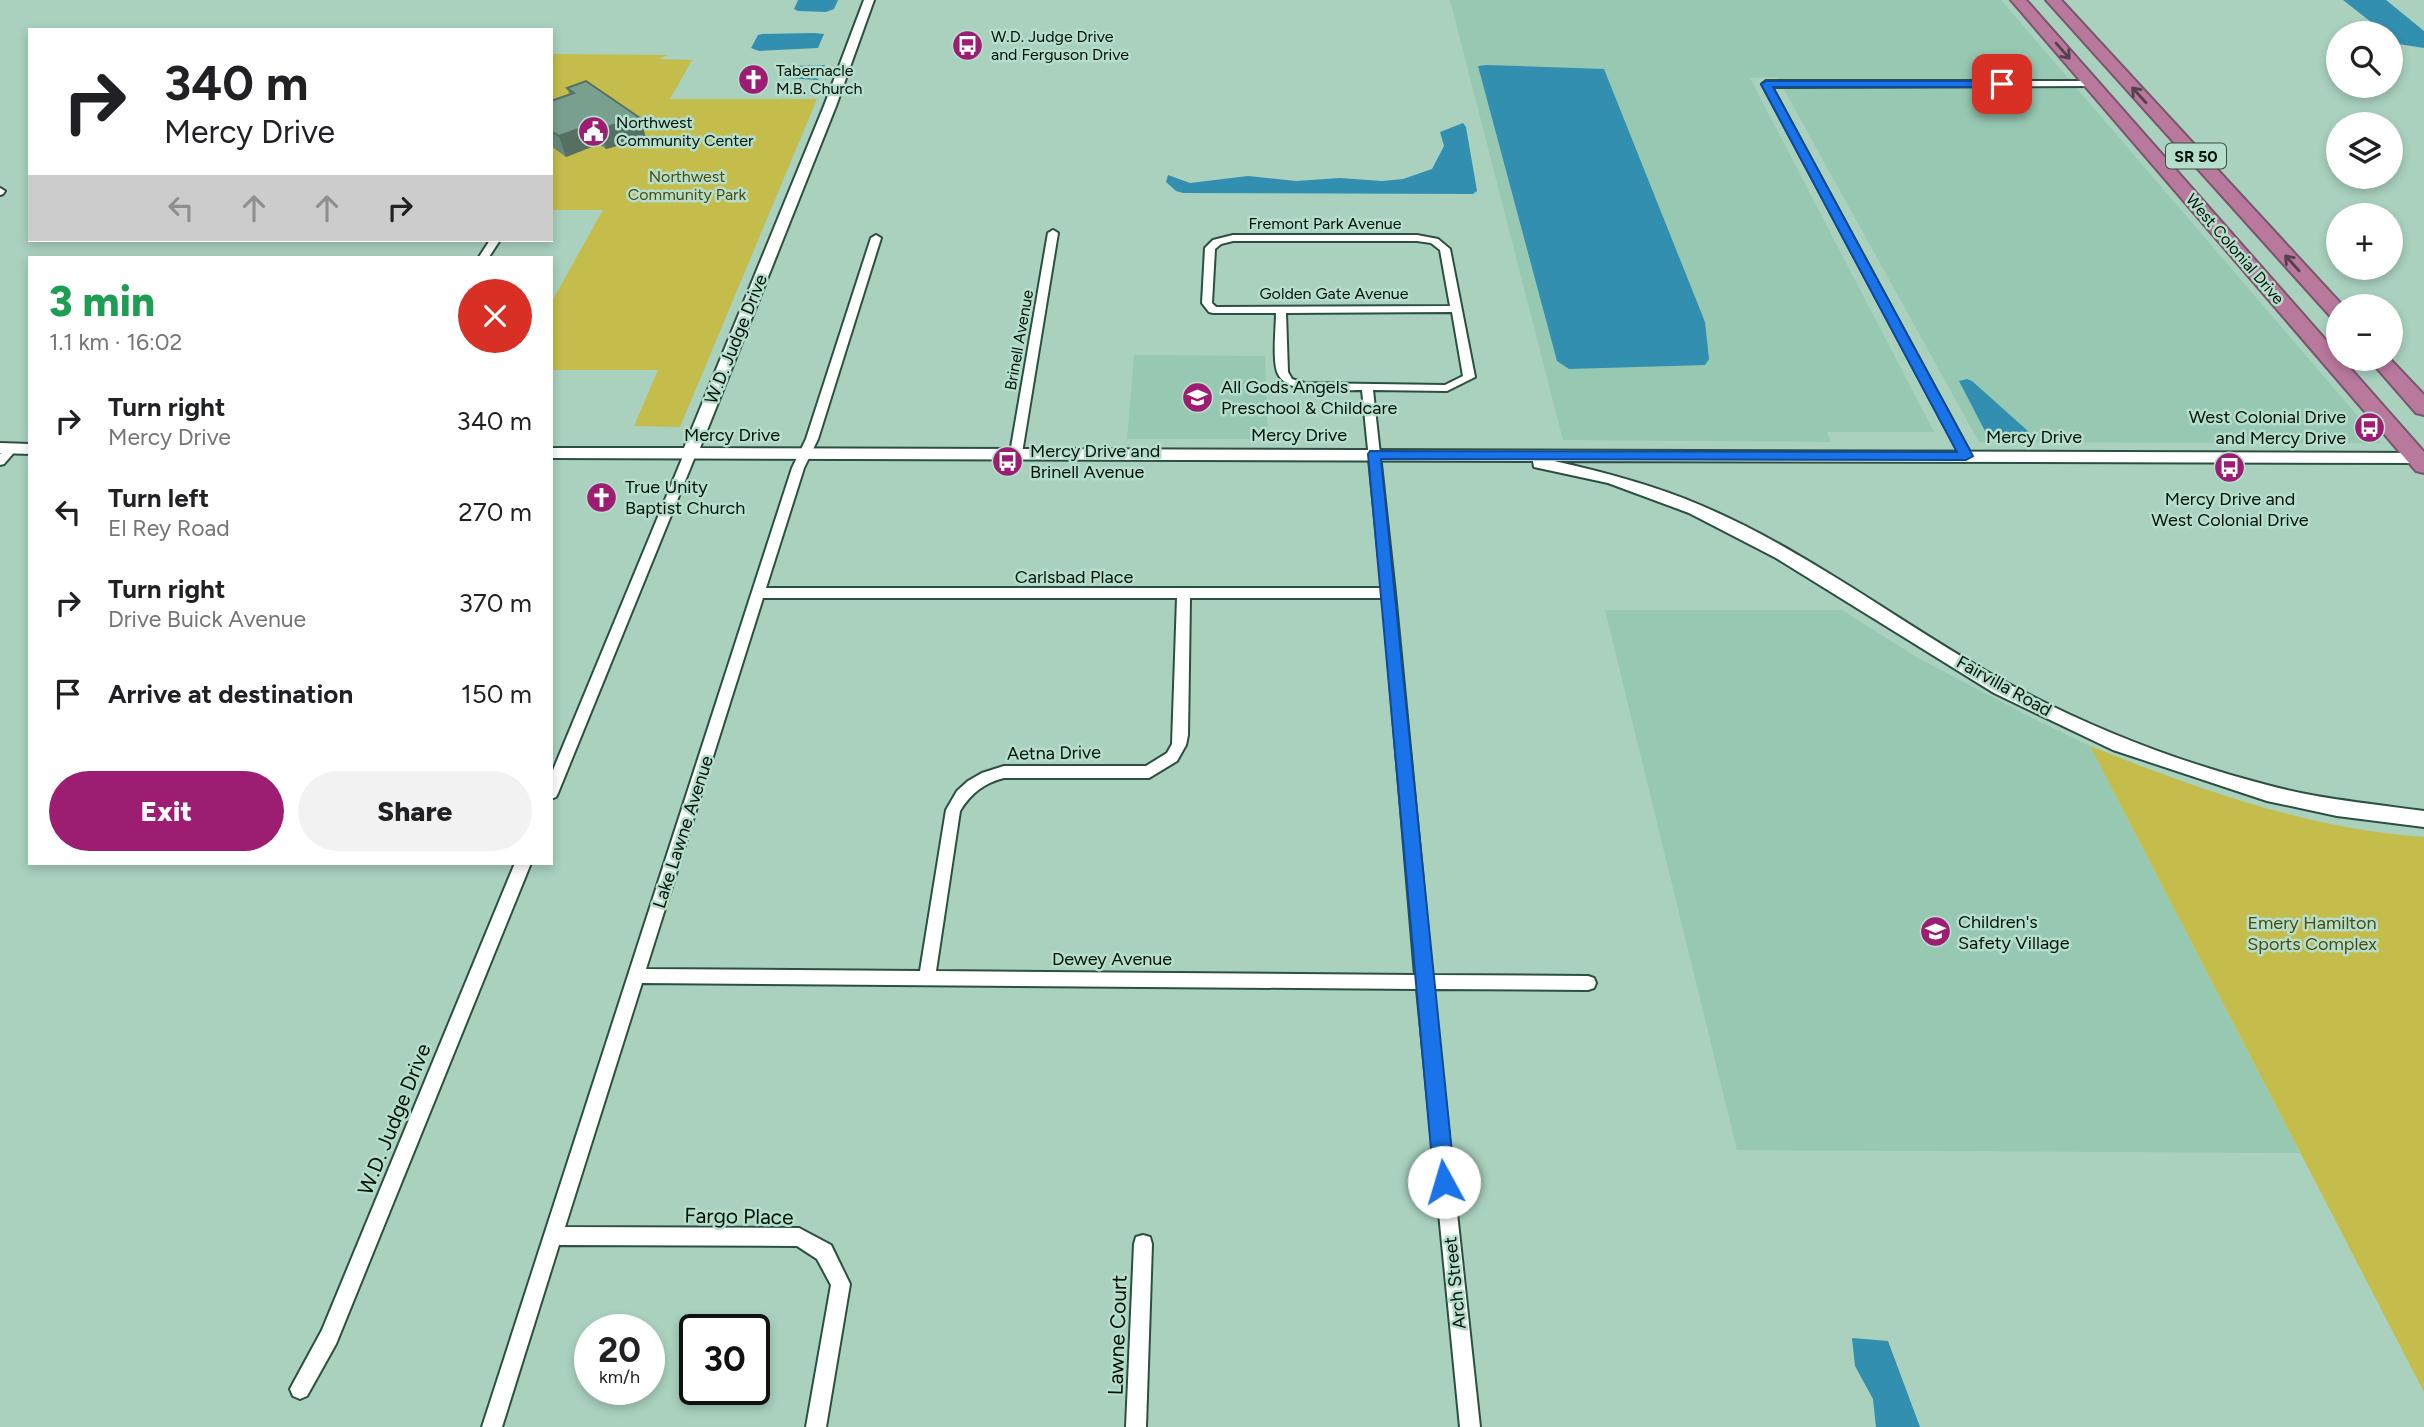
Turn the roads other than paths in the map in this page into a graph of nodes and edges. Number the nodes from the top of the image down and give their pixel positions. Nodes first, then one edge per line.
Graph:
1 (869, 0) edge
2 (2018, 0) edge
3 (2040, 0) edge
4 (2053, 0) edge
5 (2069, 18) junction
6 (2098, 92) junction
7 (2202, 164) junction
8 (1053, 233) dead end
9 (876, 238) dead end
10 (2326, 300) edge
11 (1281, 309) junction
12 (1455, 309) junction
13 (1213, 310) joint
14 (2390, 371) edge
15 (1367, 386) junction
16 (2424, 408) edge
17 (28, 449) edge
18 (4, 453) edge
19 (553, 453) edge
20 (1016, 453) junction
21 (690, 454) junction
22 (1374, 454) junction
23 (804, 455) junction
24 (1508, 455) junction
25 (1597, 455) junction
26 (1966, 456) junction
27 (2421, 461) edge
28 (1612, 479) junction
29 (760, 593) junction
30 (1389, 593) junction
31 (1184, 595) junction
32 (553, 788) edge
33 (2424, 819) edge
34 (522, 865) edge
35 (637, 976) junction
36 (927, 976) junction
37 (1423, 981) junction
38 (1588, 983) dead end
39 (553, 1236) junction
40 (1143, 1244) dead end
41 (300, 1389) dead end
42 (492, 1427) edge
43 (816, 1427) edge
44 (1136, 1427) edge
45 (1470, 1427) edge

1 - 21 street, W.D. Judge Drive
2 -> 6 highway, West Colonial Drive / SR 50
3 - 5 highway
4 - 5 highway, West Colonial Drive / SR 50
7 -> 5 highway, West Colonial Drive / SR 50
6 - 7 highway
6 - 26 street
6 - 27 highway, West Colonial Drive / SR 50
10 -> 7 highway, West Colonial Drive / SR 50
8 - 20 street, Brinell Avenue
9 - 23 street, Lake Lawne Avenue
11 - 12 street, Golden Gate Avenue
11 - 13 street, Golden Gate Avenue
11 - 15 street
12 - 13 street, Fremont Park Avenue
12 - 15 street
14 - 16 highway
15 - 22 street, Arch Street
17 - 18 street
19 - 21 street, Mercy Drive
20 - 22 street, Mercy Drive
20 - 23 street, Mercy Drive
21 - 23 street, Mercy Drive
21 - 32 street, W.D. Judge Drive
22 - 24 street, Mercy Drive
22 - 30 street, Arch Street
23 - 29 street, Lake Lawne Avenue
24 - 25 street, Mercy Drive
24 - 28 street, Fairvilla Road
25 - 26 street, Mercy Drive
25 - 28 street
26 - 27 street, Mercy Drive
28 - 33 street, Fairvilla Road
29 - 31 street, Carlsbad Place
29 - 35 street, Lake Lawne Avenue
30 - 31 street, Carlsbad Place
30 - 37 street, Arch Street
31 - 36 street, Aetna Drive
34 - 41 street, W.D. Judge Drive
35 - 36 street, Dewey Avenue
35 - 39 street, Lake Lawne Avenue
36 - 37 street, Dewey Avenue
37 - 38 street, Dewey Avenue
37 - 45 street, Arch Street
39 - 42 street, Lake Lawne Avenue
39 - 43 street, Fargo Place
40 - 44 street, Lawne Court

